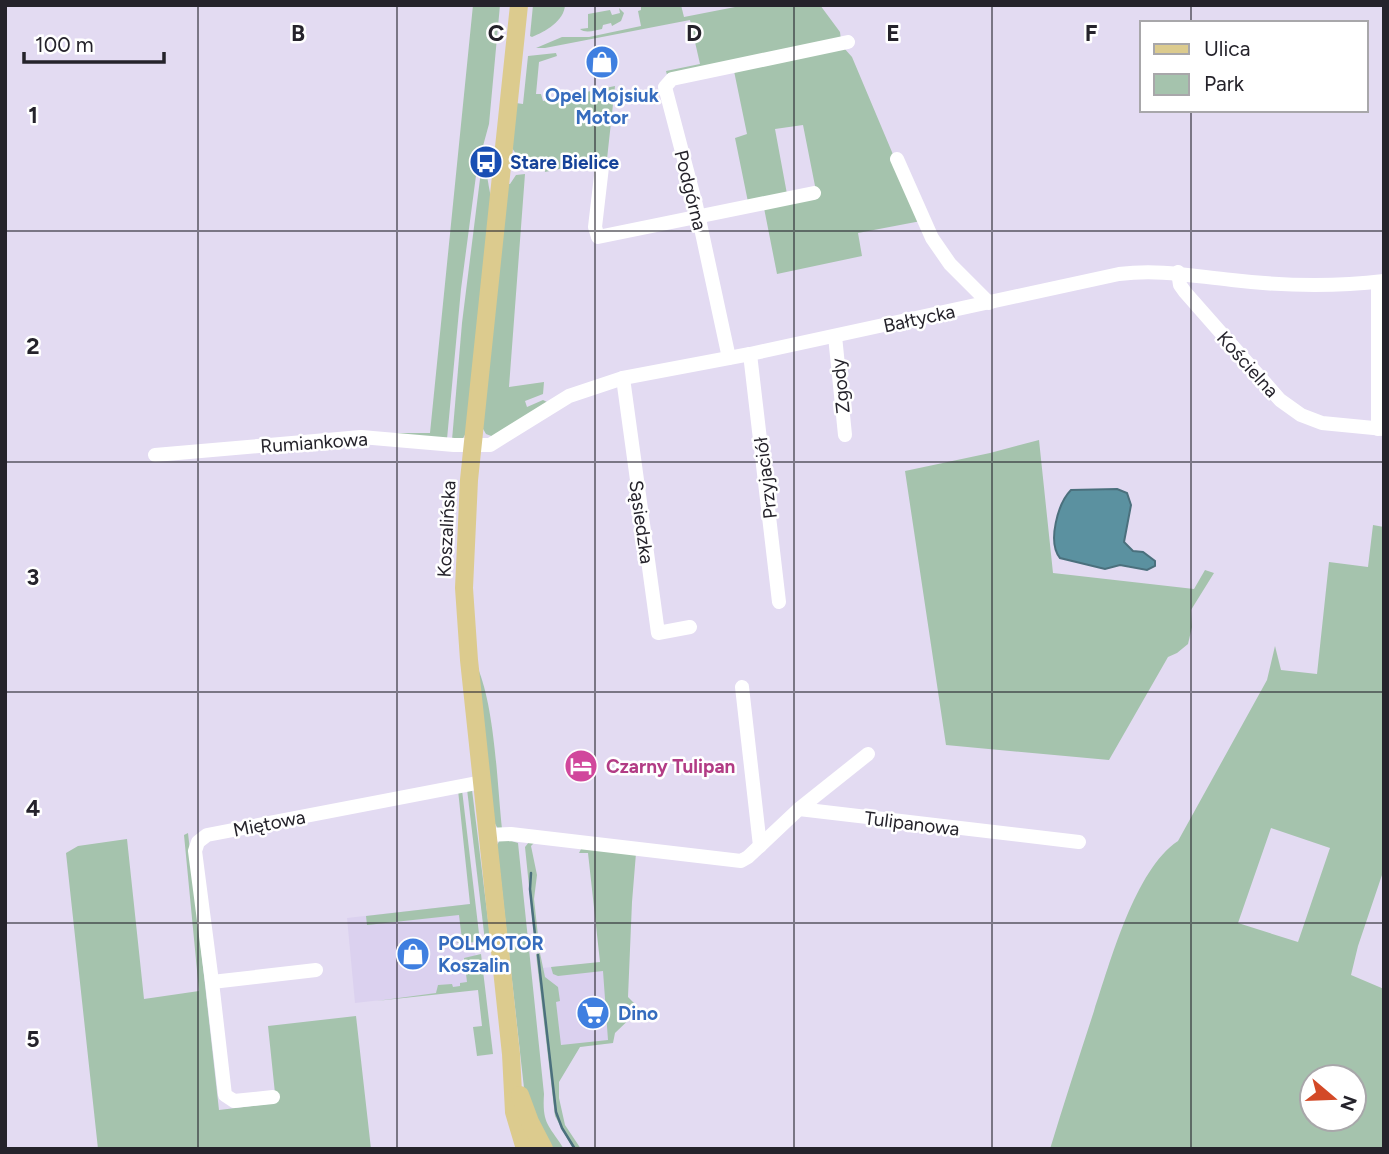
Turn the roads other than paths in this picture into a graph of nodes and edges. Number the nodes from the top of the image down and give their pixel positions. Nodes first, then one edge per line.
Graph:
1 (519, 5) edge
2 (848, 42) dead end
3 (897, 159) dead end
4 (602, 167) dead end
5 (814, 193) dead end
6 (698, 217) junction
7 (1178, 272) junction
8 (1381, 281) edge
9 (989, 303) junction
10 (835, 336) junction
11 (750, 354) junction
12 (729, 358) junction
13 (623, 378) junction
14 (1381, 429) edge
15 (845, 435) dead end
16 (472, 446) junction
17 (155, 456) dead end
18 (779, 601) dead end
19 (690, 627) dead end
20 (742, 687) dead end
21 (868, 754) dead end
22 (482, 782) junction
23 (799, 809) junction
24 (487, 835) junction
25 (1079, 842) dead end
26 (760, 846) junction
27 (316, 970) dead end
28 (212, 982) junction
29 (511, 1054) junction
30 (273, 1097) dead end
31 (525, 1149) edge
32 (544, 1149) edge

1 - 16 main road, Koszalińska
2 - 6 street, Podgórna
3 - 9 street
4 - 6 street
5 - 6 street
6 - 12 street, Podgórna
7 - 8 street, Bałtycka
7 - 9 street, Bałtycka
7 - 14 street, Kościelna
8 - 14 street
9 - 10 street, Bałtycka
10 - 11 street, Bałtycka
10 - 15 street, Zgody
11 - 12 street, Bałtycka
11 - 18 street, Przyjaciół
12 - 13 street, Bałtycka
13 - 16 street, Bałtycka
13 - 19 street, Sąsiedzka
16 - 17 street, Rumiankowa
16 - 22 main road, Koszalińska
20 - 26 street
21 - 23 street
22 - 24 main road, Koszalińska
22 - 28 street, Miętowa
23 - 25 street, Tulipanowa
23 - 26 street
24 - 26 street
24 - 29 main road, Koszalińska
27 - 28 street
28 - 30 street, Miętowa
29 - 31 main road, Koszalińska
29 - 32 main road, Koszalińska

